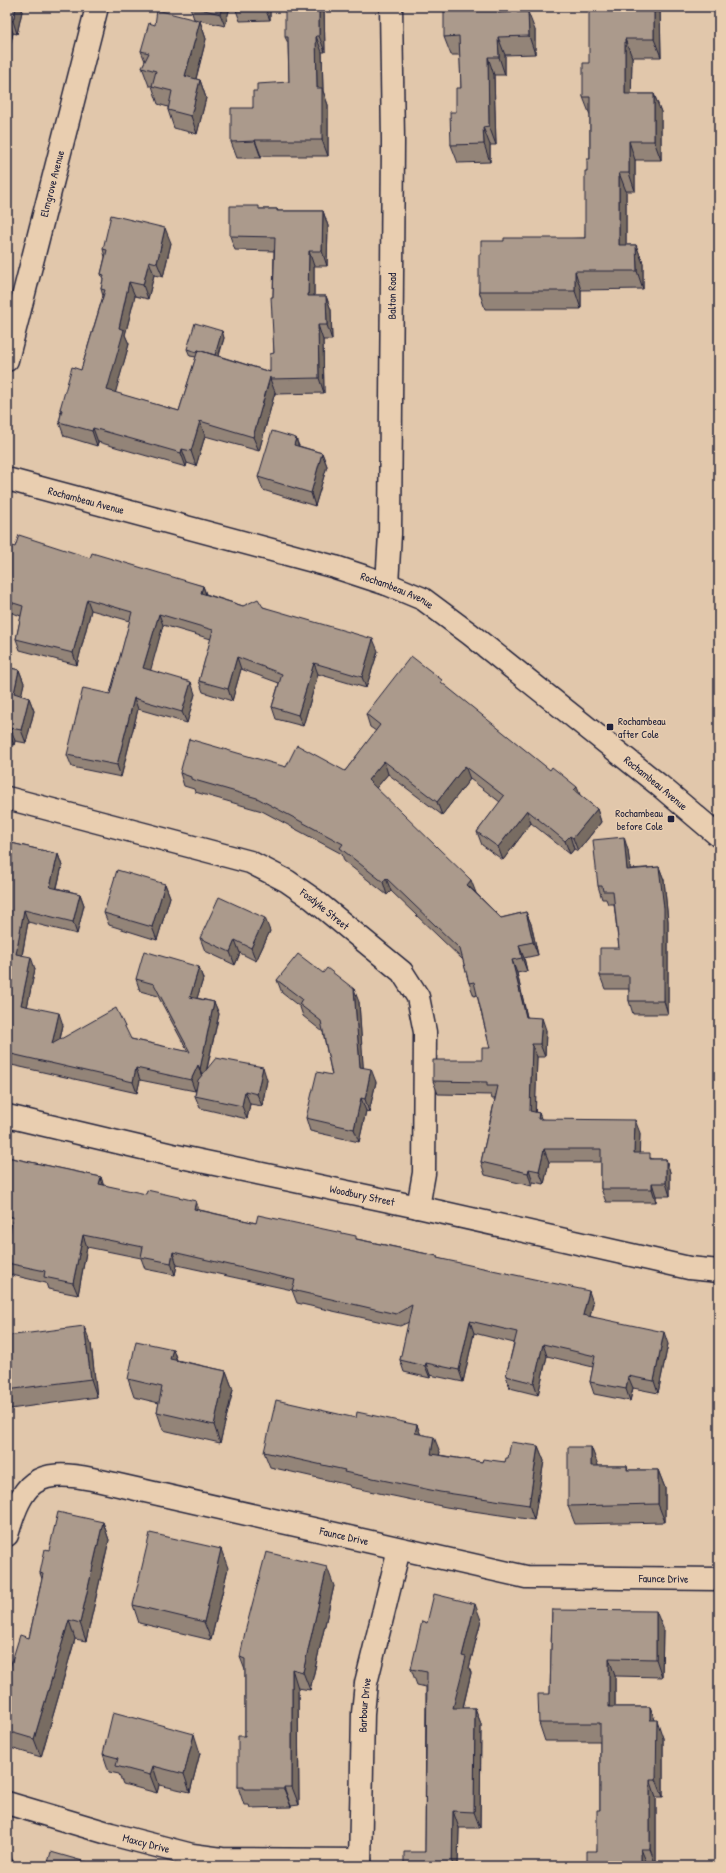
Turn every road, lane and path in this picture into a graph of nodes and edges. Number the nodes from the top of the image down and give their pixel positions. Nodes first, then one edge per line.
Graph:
1 (97, 7) edge
2 (391, 7) edge
3 (7, 360) edge
4 (7, 479) edge
5 (387, 584) junction
6 (7, 798) edge
7 (719, 836) edge
8 (7, 1116) edge
9 (418, 1207) junction
10 (719, 1271) edge
11 (7, 1536) edge
12 (399, 1549) junction
13 (719, 1579) edge
14 (7, 1803) edge
15 (360, 1863) edge

1 - 3 street, Elmgrove Avenue
2 - 5 street, Balton Road
4 - 5 street, Rochambeau Avenue
5 - 7 street, Rochambeau Avenue
6 - 9 street, Fosdyke Street
8 - 9 street, Woodbury Street
9 - 10 street, Woodbury Street
11 - 12 street, Faunce Drive
12 - 13 street, Faunce Drive
12 - 15 street, Barbour Drive
14 - 15 street, Maxcy Drive

